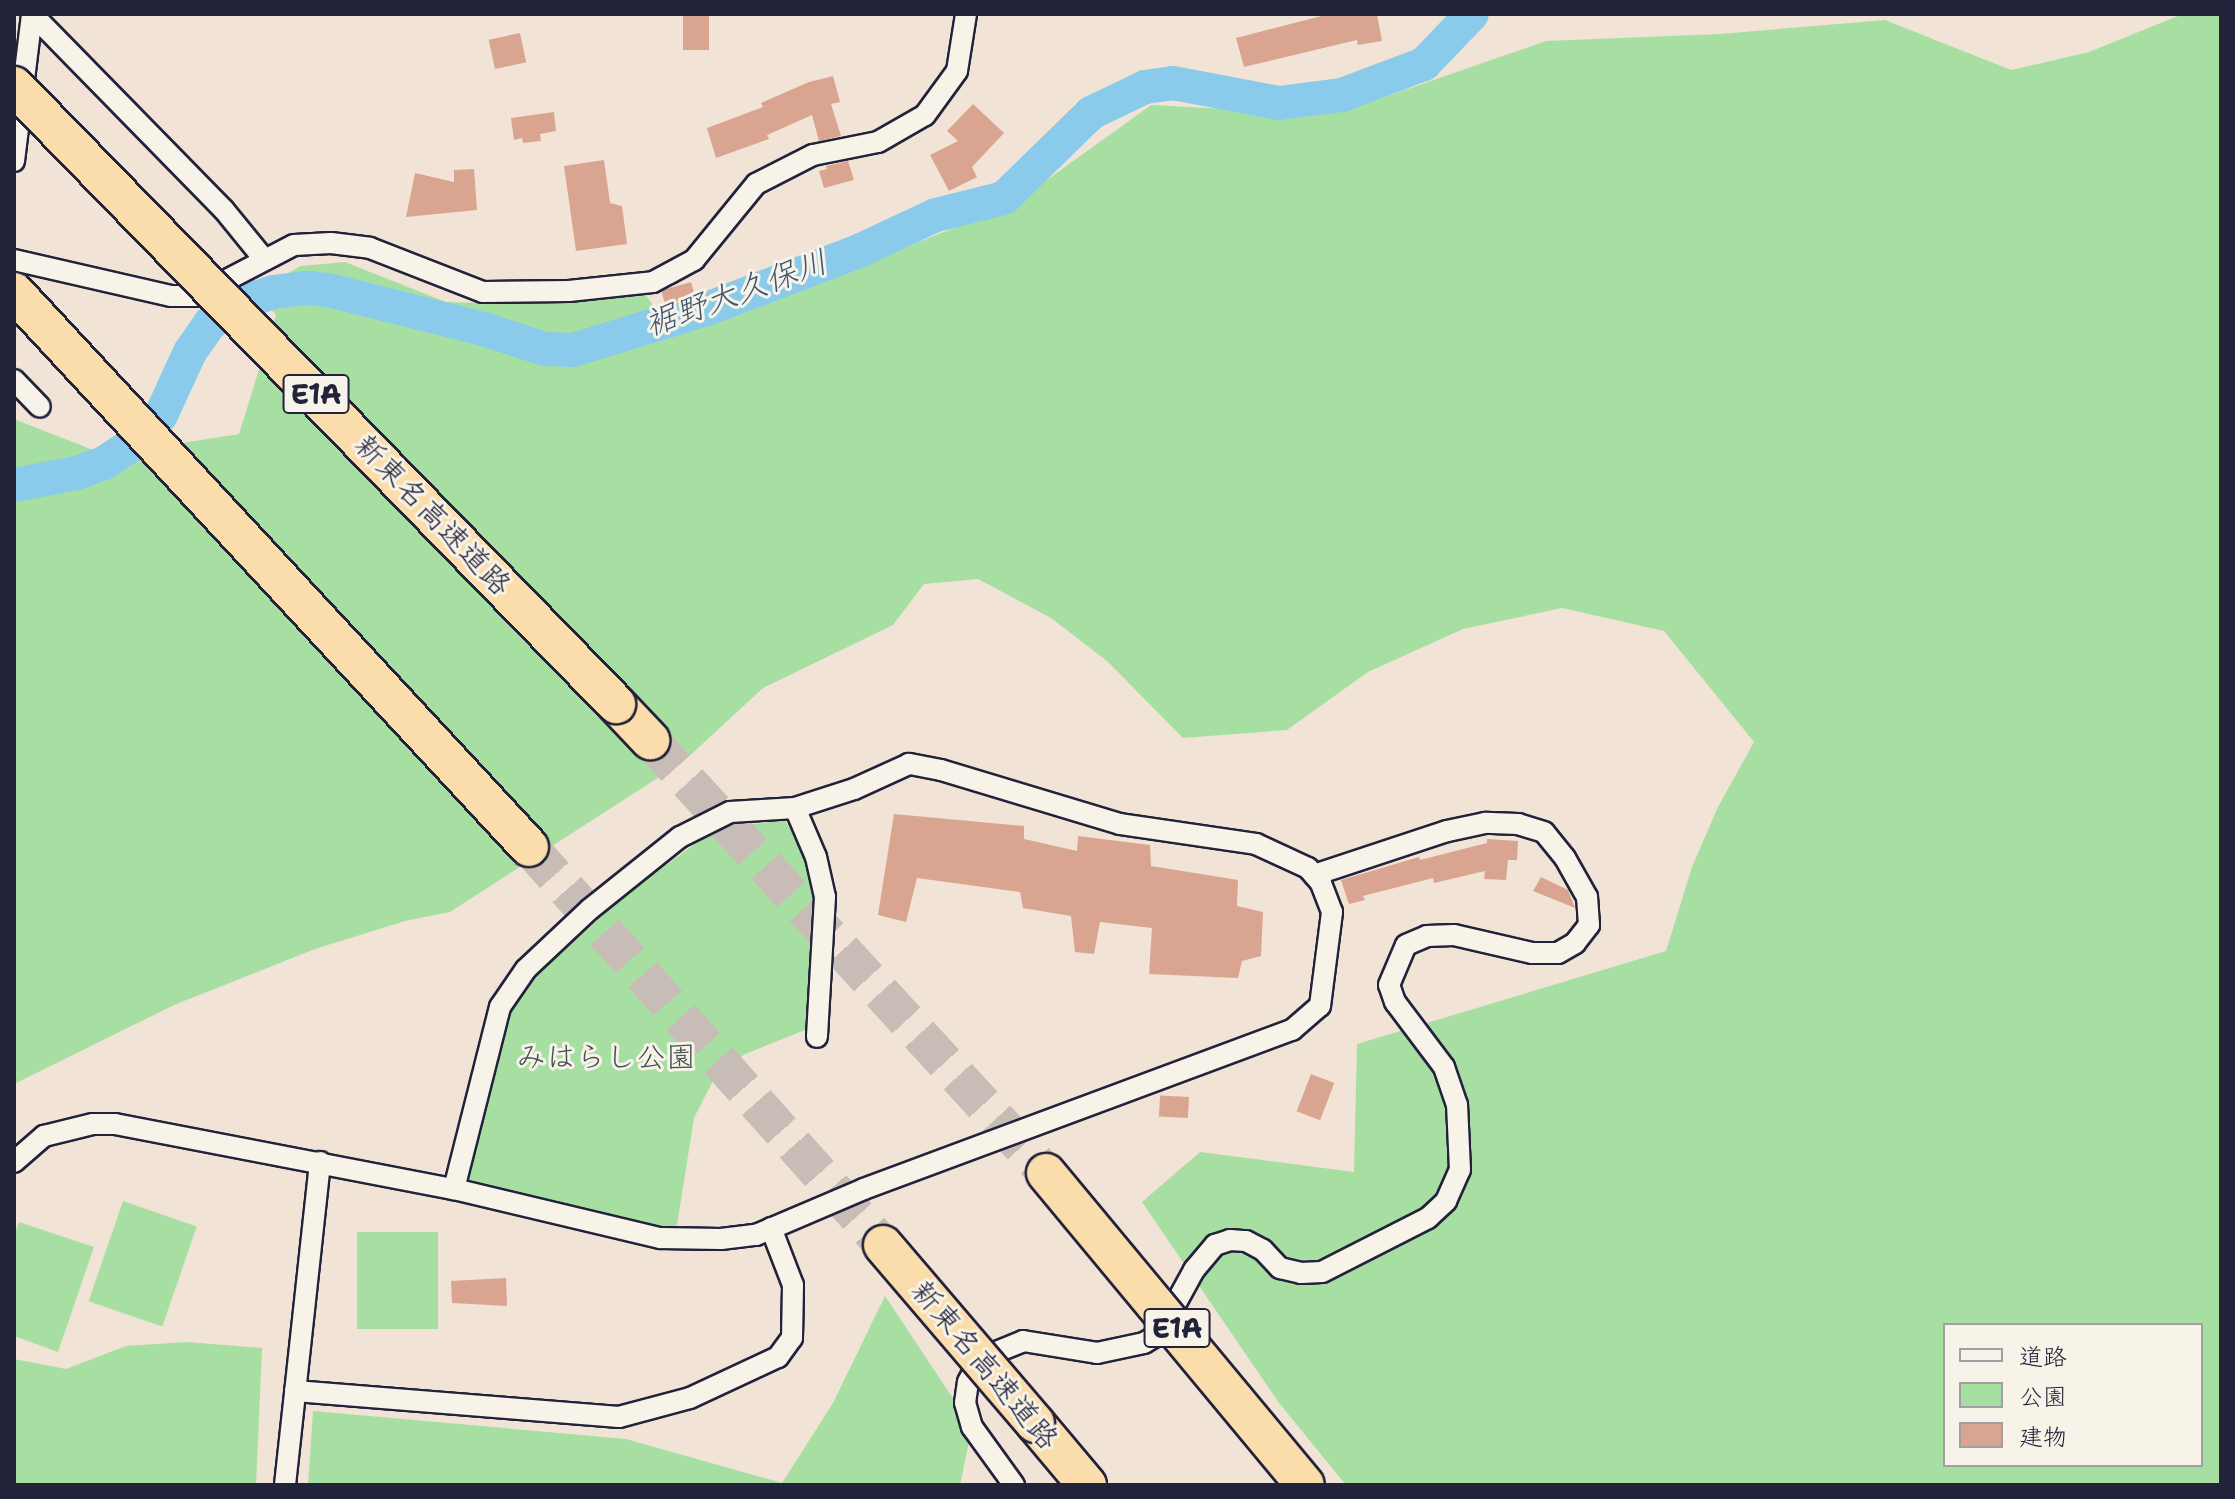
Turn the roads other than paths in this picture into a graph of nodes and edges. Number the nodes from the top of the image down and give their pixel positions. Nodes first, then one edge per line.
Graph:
1 (32, 14) edge
2 (966, 14) edge
3 (14, 86) edge
4 (14, 161) edge
5 (264, 259) junction
6 (14, 260) edge
7 (14, 292) edge
8 (14, 380) edge
9 (40, 407) dead end
10 (650, 740) tunnel mouth
11 (795, 808) junction
12 (529, 847) tunnel mouth
13 (1314, 875) junction
14 (817, 1037) dead end
15 (14, 1162) edge
16 (320, 1162) junction
17 (1046, 1173) tunnel mouth
18 (454, 1189) junction
19 (771, 1228) junction
20 (883, 1245) tunnel mouth
21 (295, 1391) junction
22 (285, 1485) edge
23 (1014, 1485) edge
24 (1087, 1485) edge
25 (1305, 1485) edge

1 - 4 street
1 - 5 street
2 - 5 street
3 - 10 highway, 新東名高速道路 / E1A, bridge
5 - 6 street
7 - 12 highway
8 - 9 street
11 - 13 street
11 - 14 street
11 - 18 street
13 - 19 street
13 - 23 street
15 - 16 street
16 - 18 street
16 - 21 street
17 - 25 highway, E1A, bridge
18 - 19 street
19 - 21 street
20 - 24 highway, 新東名高速道路, bridge
21 - 22 street

